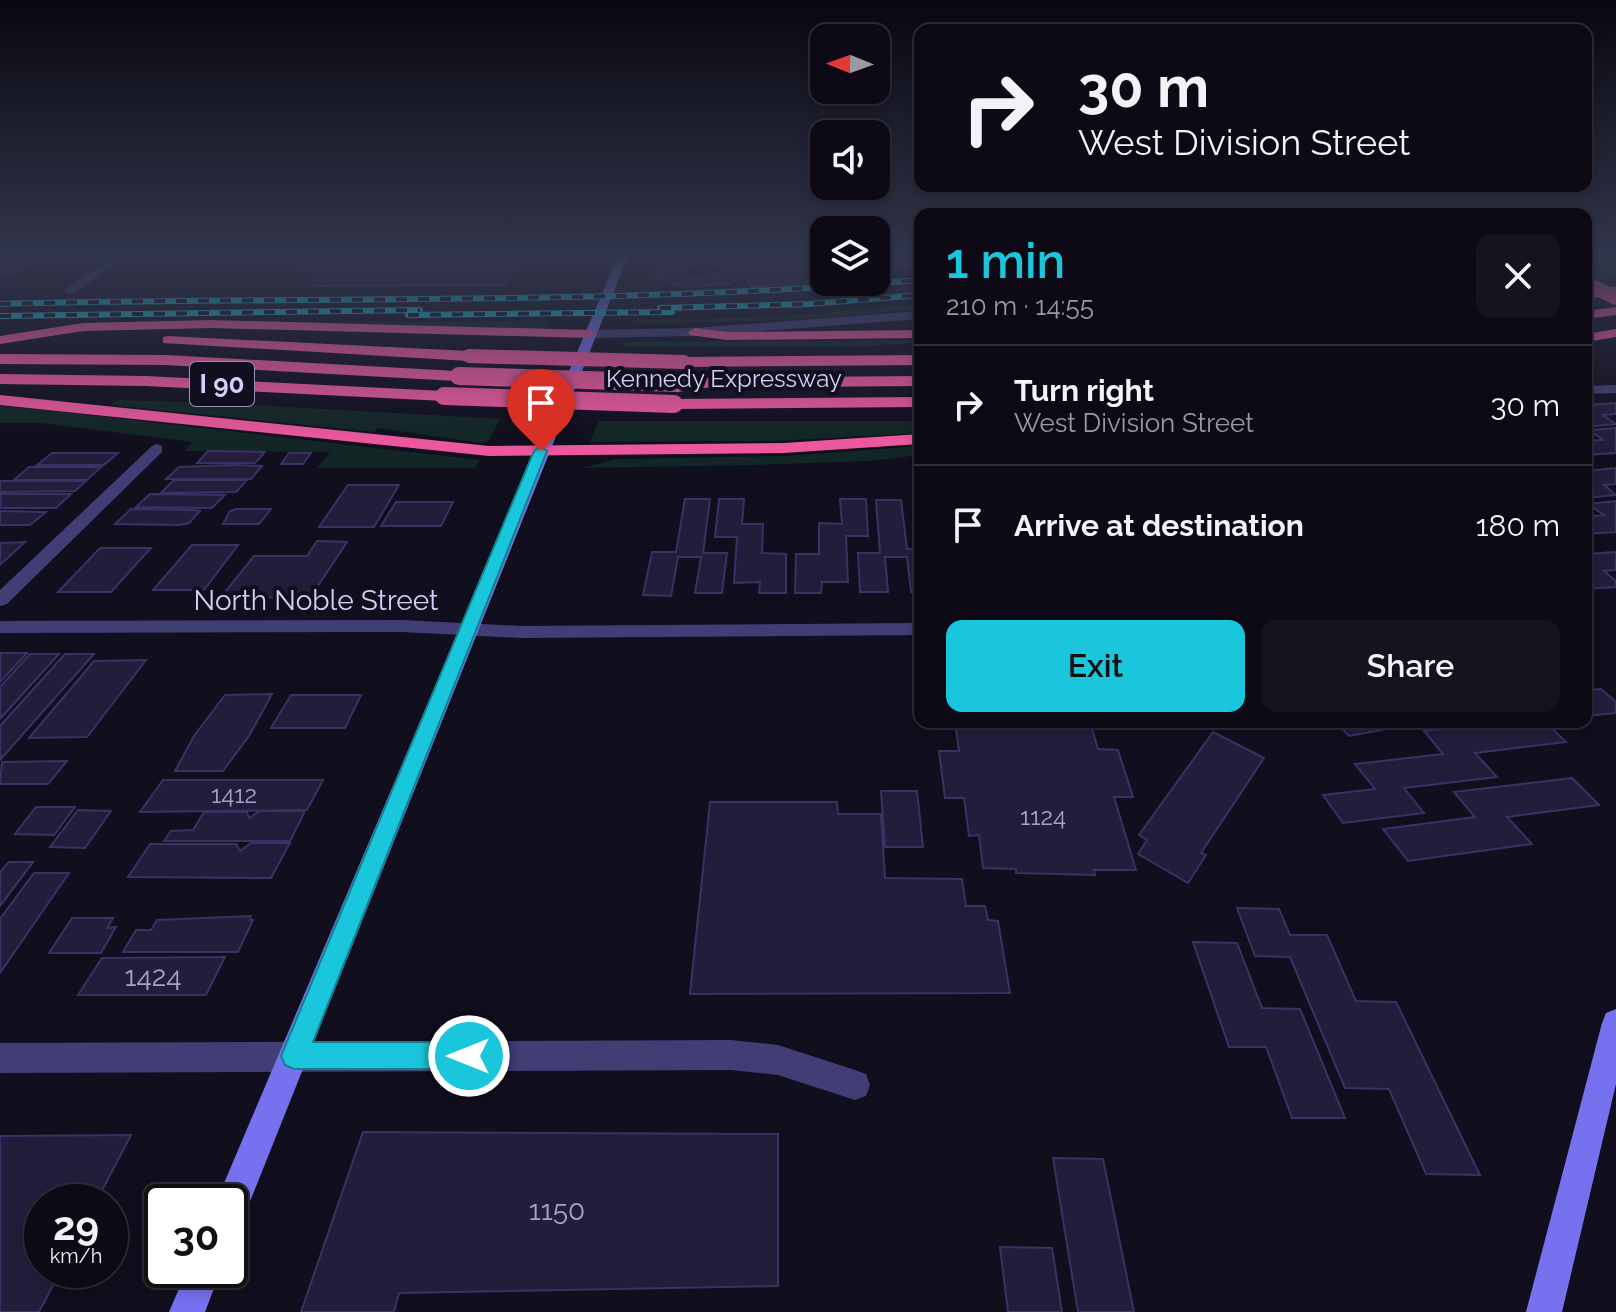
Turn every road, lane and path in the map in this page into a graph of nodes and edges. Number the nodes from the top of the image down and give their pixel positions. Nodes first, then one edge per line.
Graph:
1 (597, 317) edge
2 (891, 317) edge
3 (695, 332) junction
4 (1616, 333) edge
5 (590, 334) junction
6 (914, 334) edge
7 (1592, 337) edge
8 (0, 340) edge
9 (0, 359) edge
10 (914, 360) edge
11 (0, 379) edge
12 (914, 381) edge
13 (1616, 389) edge
14 (1592, 390) edge
15 (0, 400) edge
16 (914, 402) edge
17 (914, 439) edge
18 (157, 449) dead end
19 (541, 451) junction
20 (0, 600) edge
21 (0, 627) edge
22 (914, 629) edge
23 (470, 630) junction
24 (1615, 1031) edge
25 (294, 1056) junction
26 (0, 1058) edge
27 (855, 1085) dead end
28 (240, 1184) edge
29 (197, 1288) edge
30 (187, 1312) edge
31 (1544, 1312) edge

1 - 5 main road
2 - 3 street
3 - 5 street
3 - 6 highway
4 - 7 highway
5 - 8 highway
5 - 19 main road
8 - 10 highway, Kennedy Expressway / I 90, bridge
9 - 12 highway, I 90, bridge
11 - 16 highway, Kennedy Expressway / I 90, bridge
13 - 14 street
15 - 19 highway
17 - 19 highway
18 - 20 street
19 - 23 main road
21 - 23 street, North Noble Street
22 - 23 street, North Noble Street
23 - 25 main road
24 - 31 main road
25 - 26 street
25 - 27 street
25 - 28 main road
29 - 30 main road

